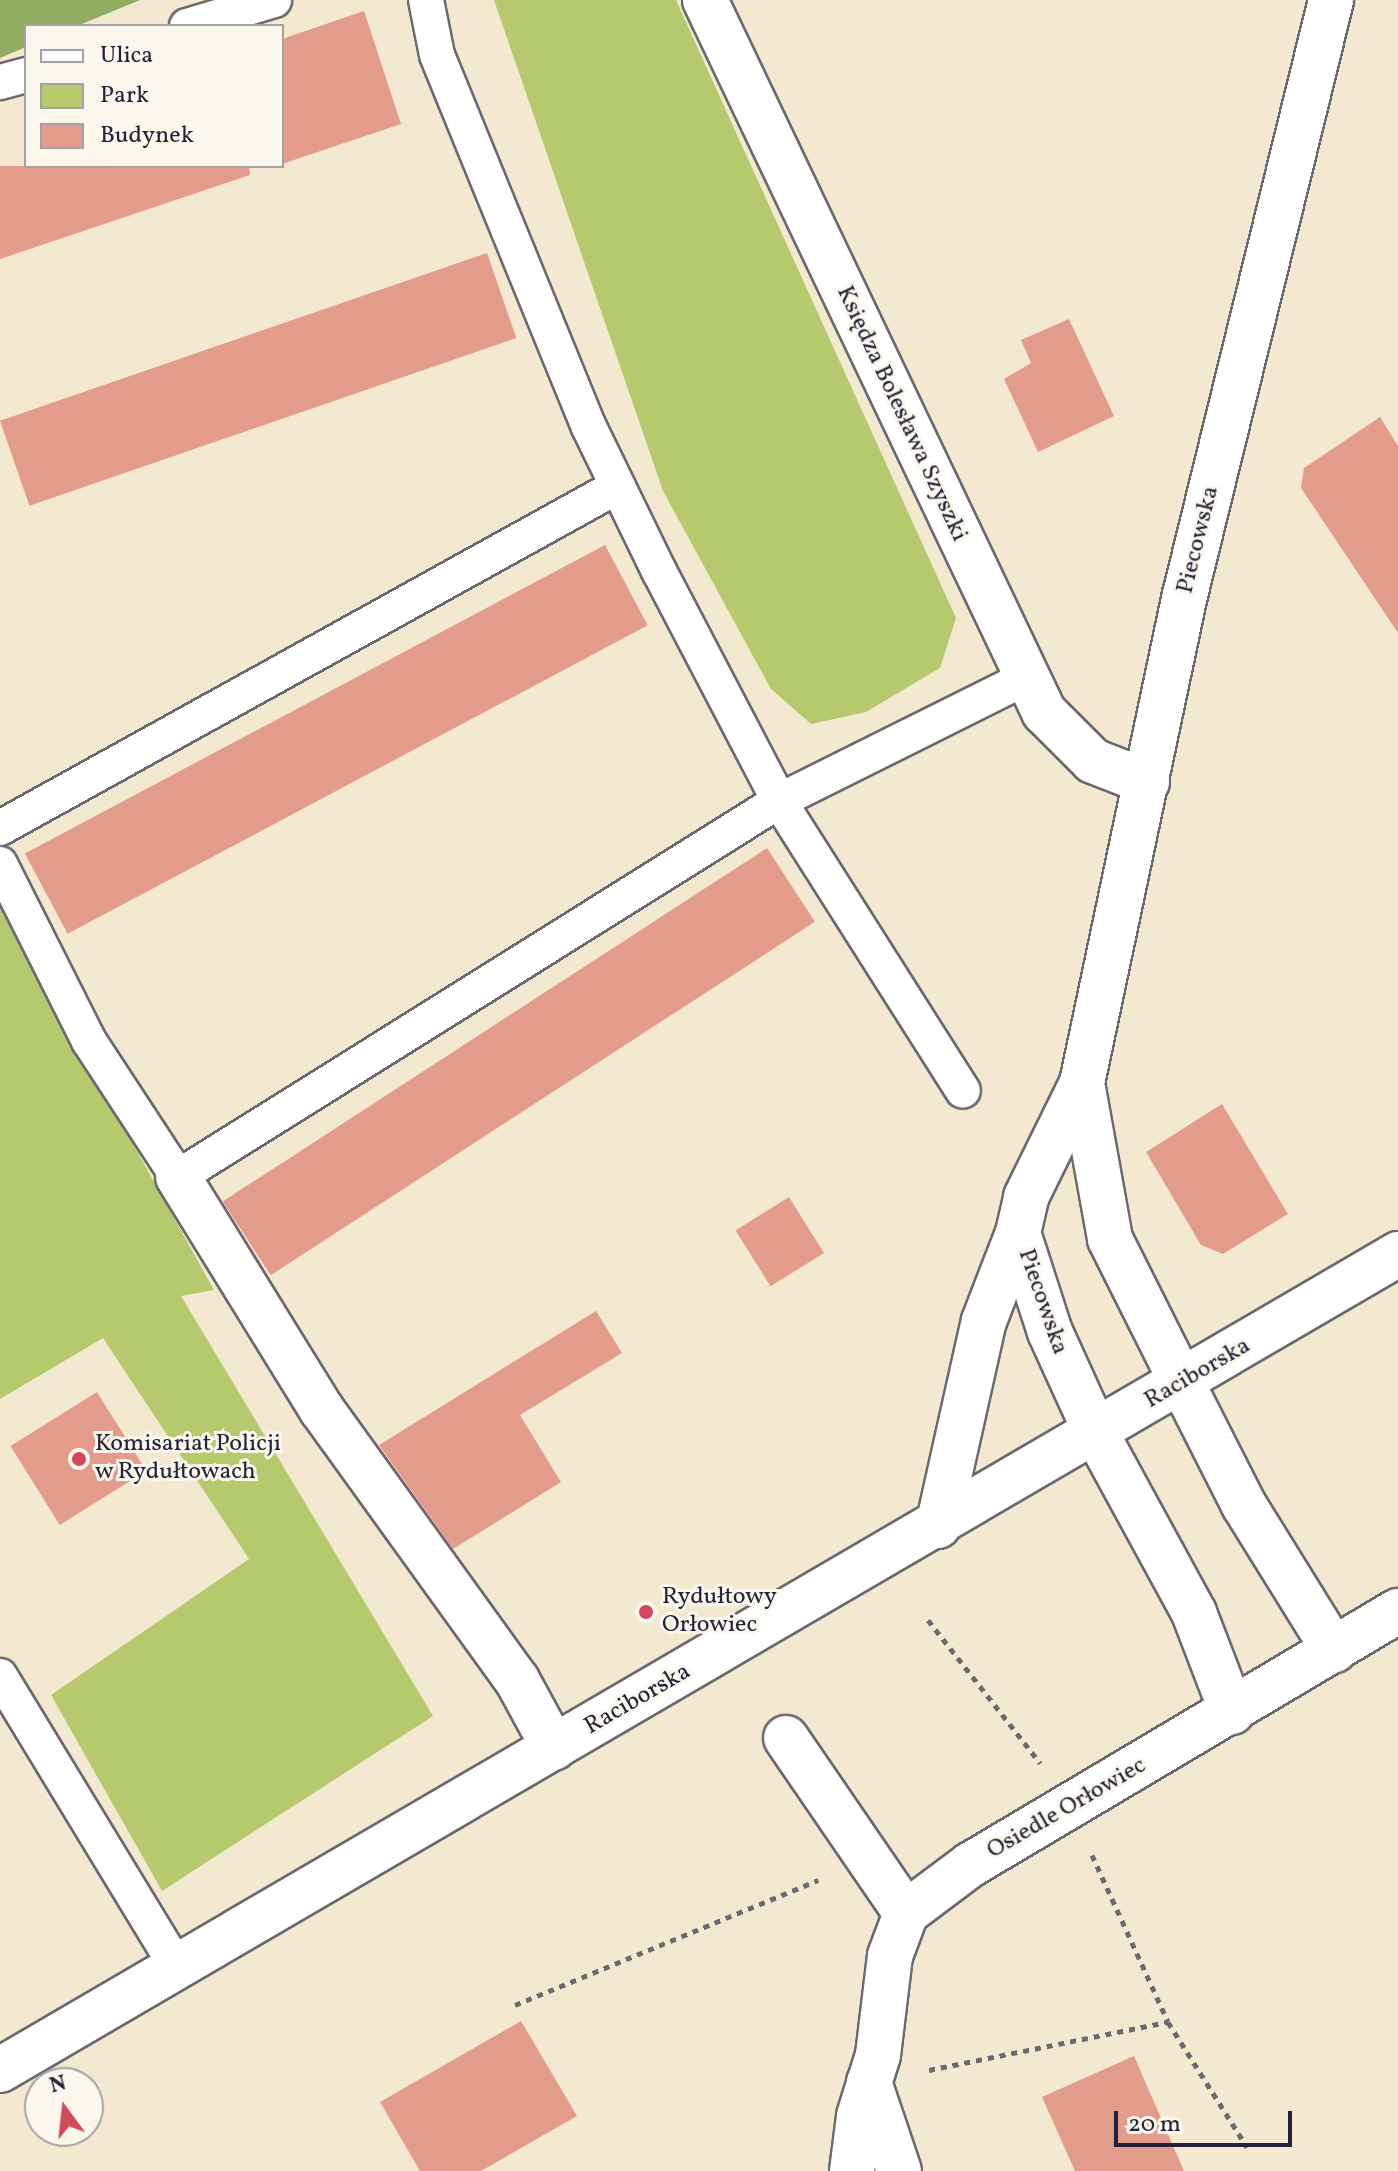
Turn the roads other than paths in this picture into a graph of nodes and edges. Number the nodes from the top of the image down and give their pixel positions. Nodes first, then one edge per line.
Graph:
1 (274, 0) edge
2 (426, 0) edge
3 (705, 0) edge
4 (1331, 0) edge
5 (194, 24) edge
6 (24, 76) edge
7 (0, 82) edge
8 (618, 486) junction
9 (1026, 678) junction
10 (1147, 782) junction
11 (779, 801) junction
12 (0, 828) edge
13 (0, 864) edge
14 (1082, 1083) junction
15 (963, 1091) dead end
16 (178, 1177) junction
17 (1018, 1233) junction
18 (1398, 1254) edge
19 (1182, 1383) junction
20 (1096, 1433) junction
21 (938, 1526) junction
22 (1398, 1611) edge
23 (1334, 1650) junction
24 (0, 1676) edge
25 (1232, 1712) junction
26 (786, 1738) dead end
27 (554, 1748) junction
28 (906, 1913) junction
29 (178, 1969) junction
30 (0, 2070) edge
31 (869, 2082) junction
32 (852, 2171) edge
33 (899, 2171) edge

1 - 5 lane
2 - 8 lane
3 - 9 street, Księdza Bolesława Szyszki
4 - 10 street, Piecowska
6 - 7 lane
8 - 11 lane
8 - 12 lane
9 - 10 street, Księdza Bolesława Szyszki
9 - 11 lane
10 - 14 street, Piecowska
11 - 15 lane
11 - 16 lane
13 - 16 lane
14 - 17 street, Piecowska
14 - 19 street, Piecowska
16 - 27 street
17 - 20 street, Piecowska
17 - 21 street
18 - 19 street, Raciborska
19 - 20 street, Raciborska
19 - 23 street
20 - 21 street, Raciborska
20 - 25 street
21 - 27 street, Raciborska
22 - 23 street, Osiedle Orłowiec
23 - 25 street, Osiedle Orłowiec
24 - 29 lane
25 - 28 street, Osiedle Orłowiec
26 - 28 street
27 - 29 street, Raciborska
28 - 31 street
29 - 30 street, Raciborska
31 - 32 street
31 - 33 street

